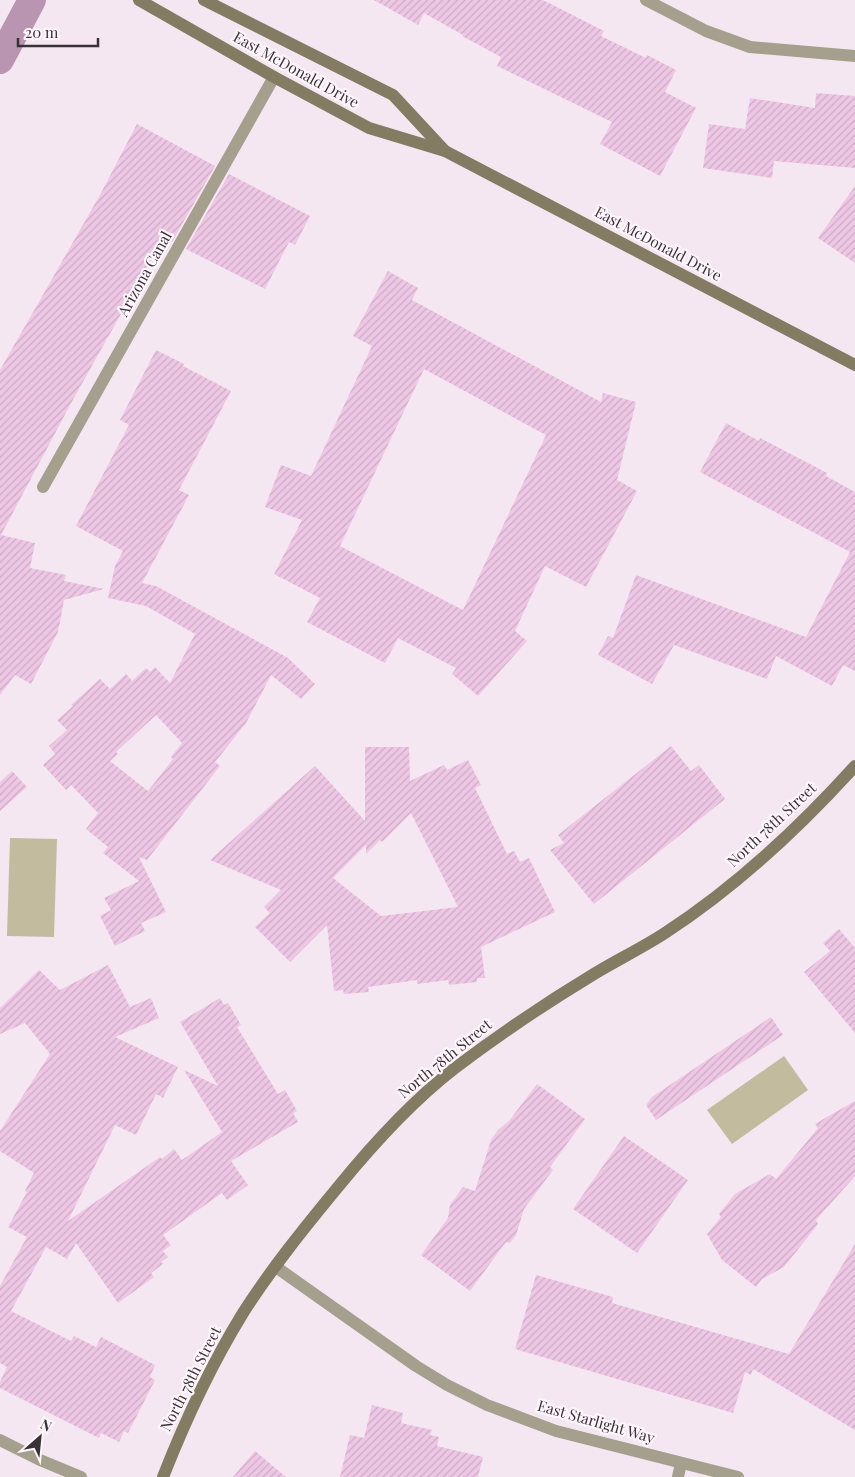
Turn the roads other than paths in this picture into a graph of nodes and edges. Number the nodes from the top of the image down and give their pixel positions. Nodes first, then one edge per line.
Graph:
1 (139, 0) edge
2 (204, 0) edge
3 (646, 0) edge
4 (855, 56) edge
5 (274, 77) junction
6 (445, 151) junction
7 (855, 365) edge
8 (43, 487) dead end
9 (855, 766) edge
10 (276, 1267) junction
11 (0, 1440) edge
12 (681, 1463) junction
13 (81, 1477) edge
14 (163, 1477) edge
15 (678, 1477) edge
16 (738, 1477) edge

1 - 5 main road, East McDonald Drive
2 - 6 main road, East McDonald Drive
3 - 4 street
5 - 6 main road, East McDonald Drive
5 - 8 street, Arizona Canal
6 - 7 main road, East McDonald Drive
9 - 10 main road, North 78th Street
10 - 12 street, East Starlight Way
10 - 14 main road, North 78th Street
11 - 13 street
12 - 15 street
12 - 16 street, East Starlight Way

